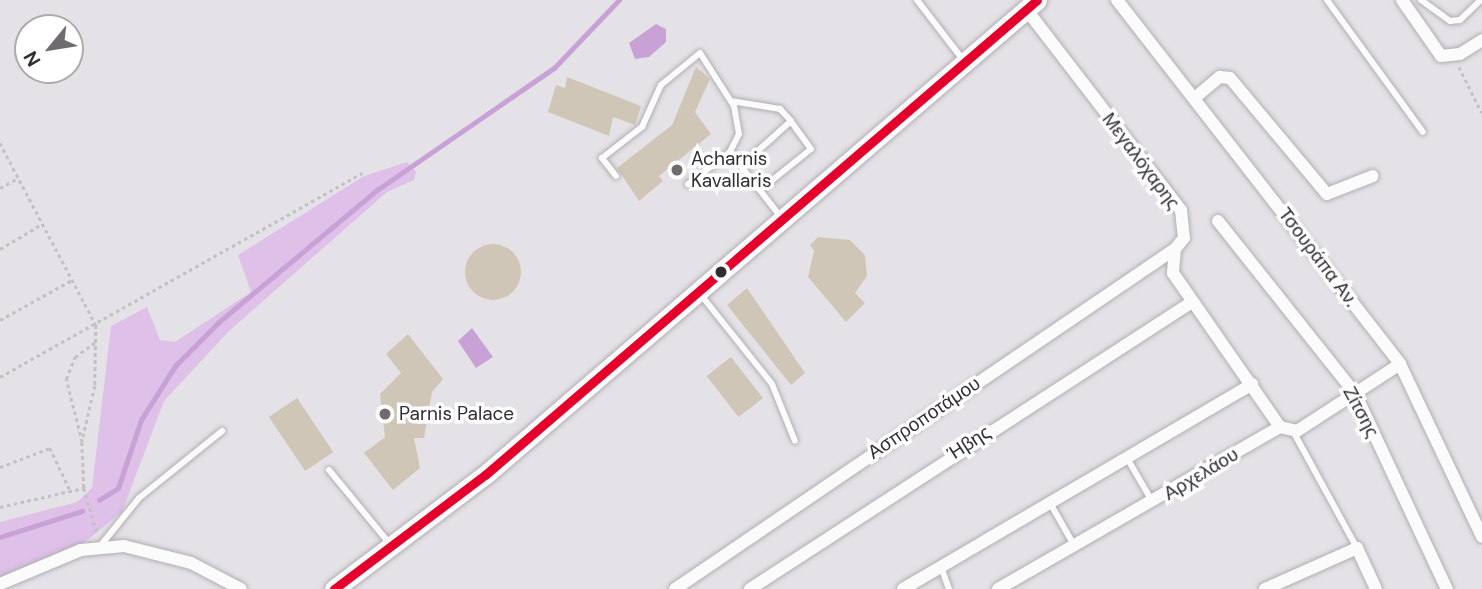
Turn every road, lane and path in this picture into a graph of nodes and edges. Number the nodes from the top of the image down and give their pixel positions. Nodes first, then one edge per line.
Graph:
1 (917, 0) edge
2 (1117, 0) edge
3 (1327, 0) edge
4 (1402, 0) edge
5 (1420, 0) edge
6 (1481, 0) edge
7 (1027, 3) edge
8 (1482, 40) edge
9 (1460, 54) junction
10 (965, 62) junction
11 (1197, 96) junction
12 (731, 101) junction
13 (1482, 113) edge
14 (791, 121) junction
15 (1423, 132) dead end
16 (0, 143) edge
17 (730, 152) junction
18 (741, 166) junction
19 (362, 173) dead end
20 (616, 176) dead end
21 (1373, 176) dead end
22 (18, 178) junction
23 (688, 184) dead end
24 (0, 188) edge
25 (761, 190) junction
26 (781, 218) junction
27 (1218, 221) dead end
28 (42, 224) junction
29 (1175, 248) junction
30 (0, 249) edge
31 (72, 279) junction
32 (698, 290) junction
33 (1192, 302) junction
34 (0, 320) edge
35 (96, 325) junction
36 (97, 341) junction
37 (1400, 364) junction
38 (0, 377) edge
39 (1252, 384) junction
40 (1354, 393) junction
41 (1280, 427) junction
42 (222, 431) dead end
43 (1294, 432) junction
44 (795, 441) dead end
45 (82, 442) junction
46 (1126, 458) junction
47 (0, 467) edge
48 (329, 470) dead end
49 (84, 488) junction
50 (70, 490) junction
51 (1050, 503) junction
52 (1153, 503) junction
53 (0, 507) edge
54 (1482, 537) edge
55 (101, 545) junction
56 (391, 545) junction
57 (1075, 546) junction
58 (1357, 548) junction
59 (941, 567) junction
60 (0, 584) edge
61 (241, 589) edge
62 (334, 589) edge
63 (675, 589) edge
64 (750, 589) edge
65 (903, 589) edge
66 (949, 589) edge
67 (999, 589) edge
68 (1265, 589) edge
69 (1376, 589) edge
70 (1447, 589) edge

1 - 10 lane
2 - 11 street, Τσουράπα Αν.
3 - 15 lane
4 - 9 street
5 - 6 lane
7 - 10 main road
7 - 29 street, Μεγαλόχαρης
8 - 9 street
9 - 13 path
10 - 26 main road
11 - 21 street
11 - 37 street, Τσουράπα Αν.
12 - 14 lane
12 - 17 lane
12 - 20 lane
14 - 18 lane
14 - 25 lane
16 - 22 path
17 - 18 lane
17 - 23 lane
18 - 25 lane
19 - 35 path
22 - 24 path
22 - 28 path
25 - 26 lane
26 - 32 main road
27 - 40 street, Ζίτσης
28 - 30 path
28 - 31 path
29 - 33 street, Μεγαλόχαρης
29 - 63 street, Ασπροποτάμου
31 - 34 path
31 - 35 path
32 - 44 lane
32 - 56 main road
33 - 39 street, Μεγαλόχαρης
33 - 64 street, Ήβης
35 - 36 path
35 - 38 path
36 - 45 path
36 - 45 path
37 - 40 street
37 - 54 street, Τσουράπα Αν.
39 - 41 street, Μεγαλόχαρης
39 - 46 street
40 - 43 street
40 - 70 street, Ζίτσης
41 - 43 street
41 - 52 street, Αρχελάου
42 - 55 lane
43 - 58 lane
45 - 49 path
46 - 51 street
46 - 52 lane
47 - 50 path
48 - 56 lane
49 - 50 path
49 - 55 path
50 - 53 path
51 - 57 lane
51 - 59 street
52 - 57 street, Αρχελάου
55 - 60 street
55 - 61 street
56 - 62 main road
57 - 67 street, Αρχελάου
58 - 68 street
58 - 69 street
59 - 65 street
59 - 66 lane

